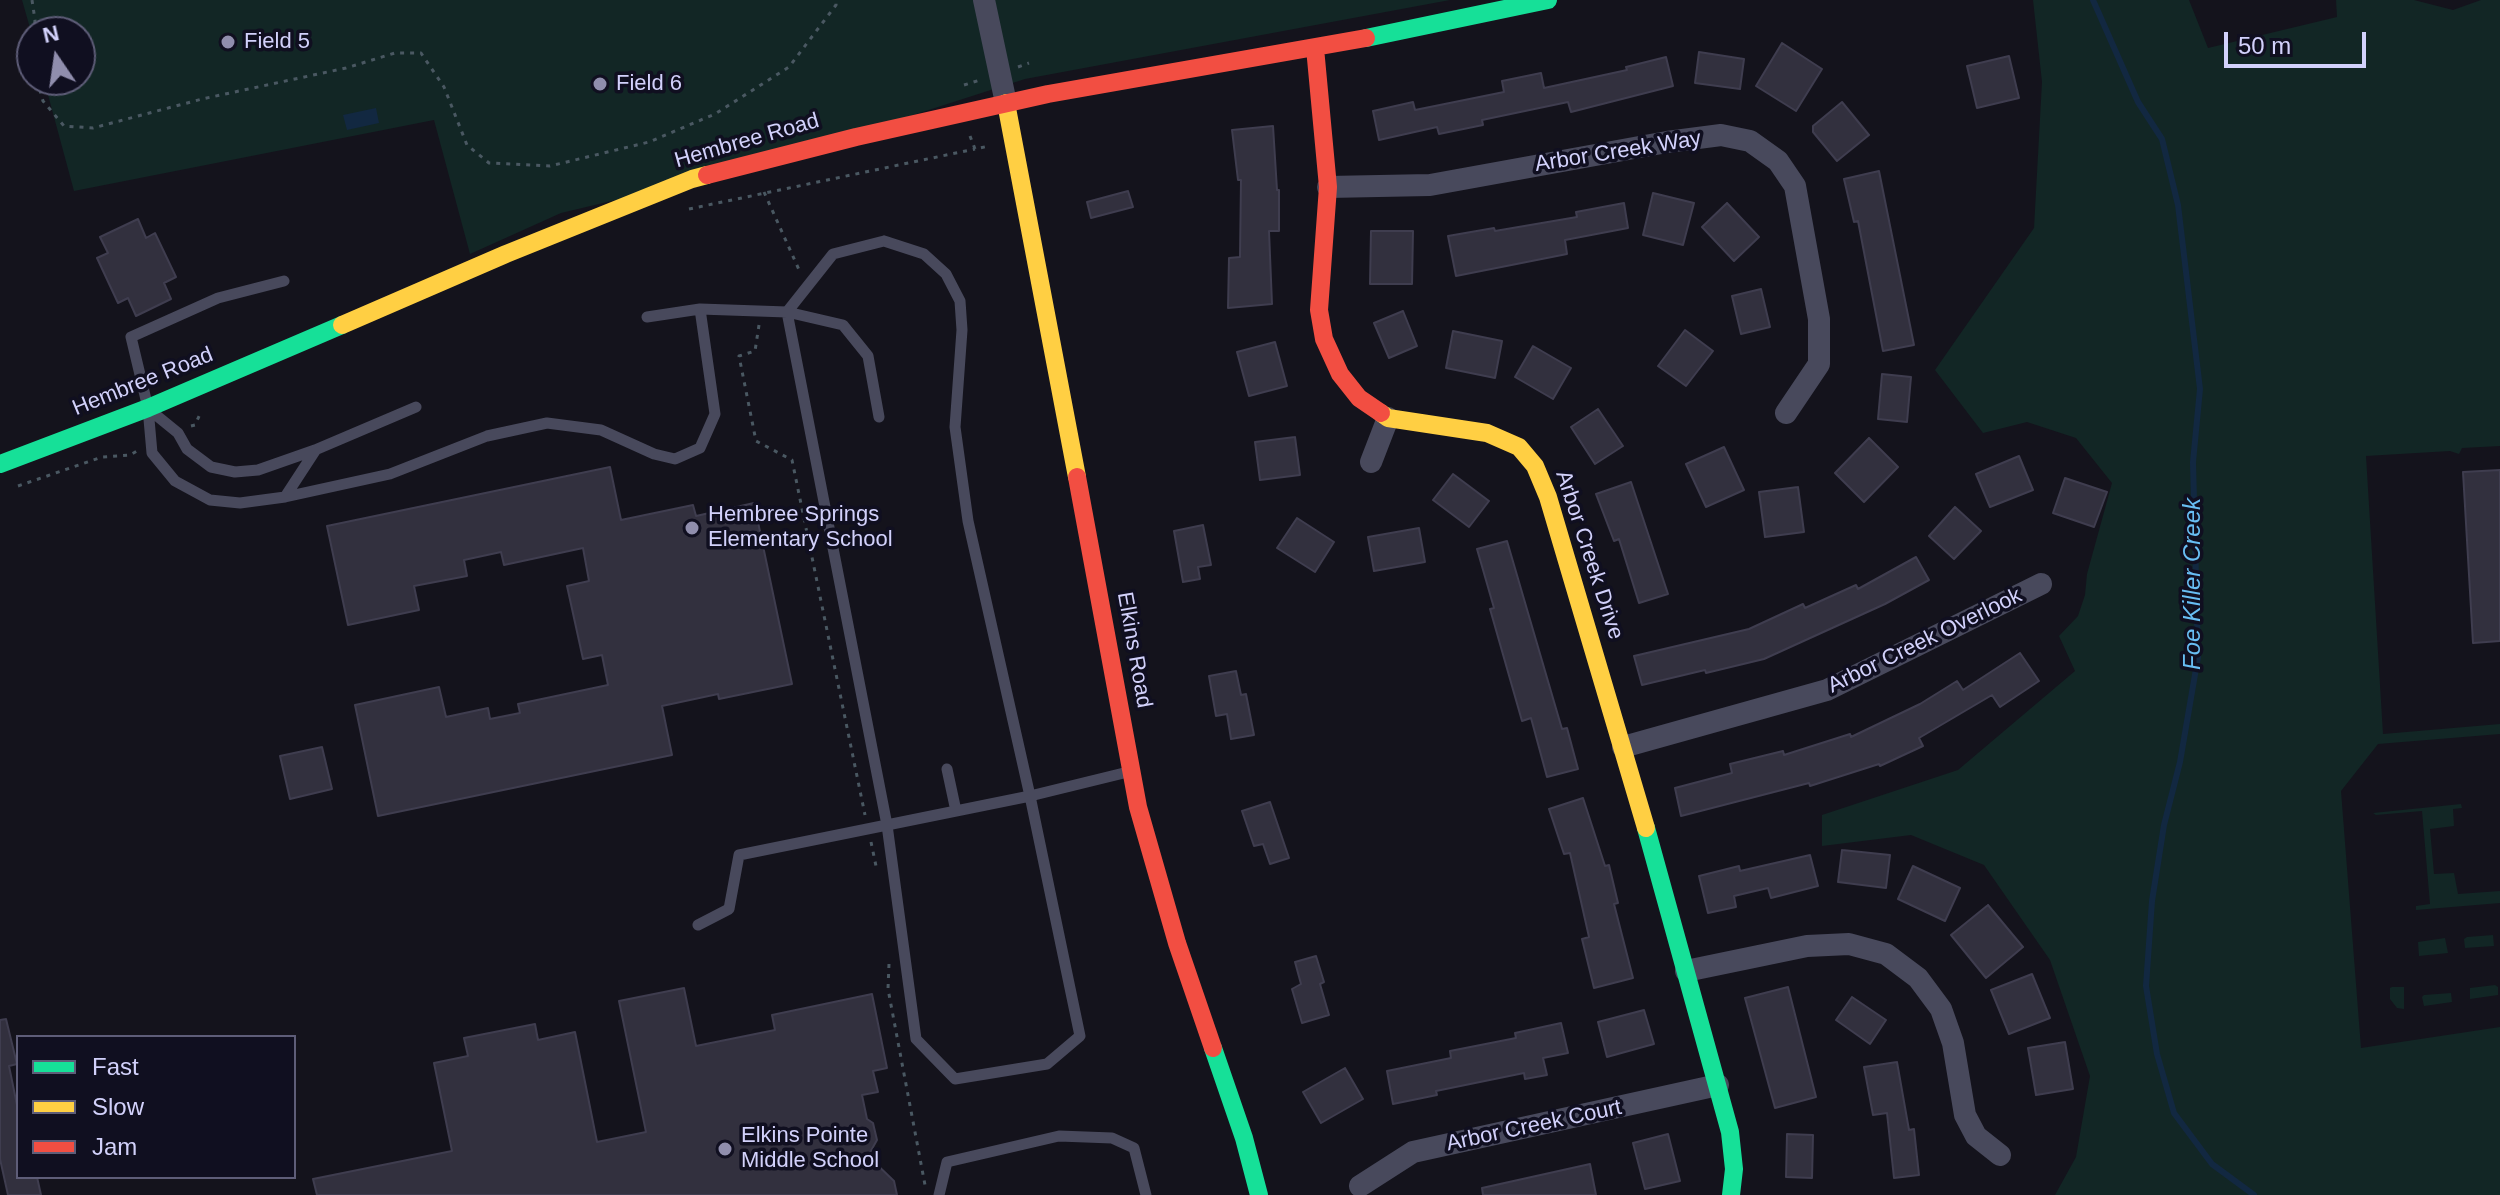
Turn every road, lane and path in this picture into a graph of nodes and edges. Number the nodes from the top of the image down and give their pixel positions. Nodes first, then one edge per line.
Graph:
1 (836, 0) edge
2 (984, 0) edge
3 (1548, 0) edge
4 (1315, 48) junction
5 (42, 96) edge
6 (1006, 103) junction
7 (975, 149) dead end
8 (1328, 187) junction
9 (764, 192) junction
10 (680, 211) dead end
11 (284, 281) dead end
12 (794, 282) dead end
13 (700, 309) junction
14 (761, 312) junction
15 (787, 312) junction
16 (647, 317) dead end
17 (416, 407) dead end
18 (148, 408) junction
19 (202, 410) dead end
20 (1786, 413) dead end
21 (879, 417) dead end
22 (1388, 418) junction
23 (178, 433) junction
24 (150, 445) junction
25 (315, 450) junction
26 (1371, 462) dead end
27 (0, 464) edge
28 (15, 487) dead end
29 (285, 497) junction
30 (2041, 584) dead end
31 (1623, 747) junction
32 (947, 769) dead end
33 (1132, 771) junction
34 (1030, 796) junction
35 (956, 811) junction
36 (887, 825) junction
37 (868, 829) junction
38 (877, 874) dead end
39 (698, 925) dead end
40 (889, 961) dead end
41 (1686, 971) junction
42 (1718, 1085) junction
43 (2000, 1155) dead end
44 (1360, 1186) dead end
45 (927, 1195) edge
46 (939, 1195) edge
47 (1146, 1195) edge
48 (1259, 1195) edge
49 (1731, 1195) edge

1 - 5 path
2 - 6 street
3 - 4 street, Hembree Road
4 - 6 street, Hembree Road
4 - 8 street, Arbor Creek Drive
6 - 18 street, Hembree Road
6 - 33 street, Elkins Road
7 - 9 path
8 - 20 street, Arbor Creek Way
8 - 22 street, Arbor Creek Drive
9 - 10 path
9 - 12 path
11 - 18 lane
13 - 14 lane
13 - 16 lane
13 - 29 lane
14 - 15 lane
14 - 37 path
15 - 21 lane
15 - 34 lane
15 - 36 lane
17 - 25 lane
18 - 23 lane
18 - 24 lane
18 - 27 street, Hembree Road
19 - 23 path
22 - 26 street
22 - 31 street, Arbor Creek Drive
23 - 25 lane
24 - 28 path
24 - 29 lane
25 - 29 lane
30 - 31 street, Arbor Creek Overlook
31 - 41 street, Arbor Creek Drive
32 - 35 lane
33 - 34 lane
33 - 48 street, Elkins Road
34 - 35 lane
34 - 36 lane
35 - 36 lane
36 - 37 lane
37 - 38 path
37 - 39 lane
40 - 45 path
41 - 42 street, Arbor Creek Drive
41 - 43 street
42 - 44 street, Arbor Creek Court
42 - 49 street, Arbor Creek Drive
46 - 47 lane

